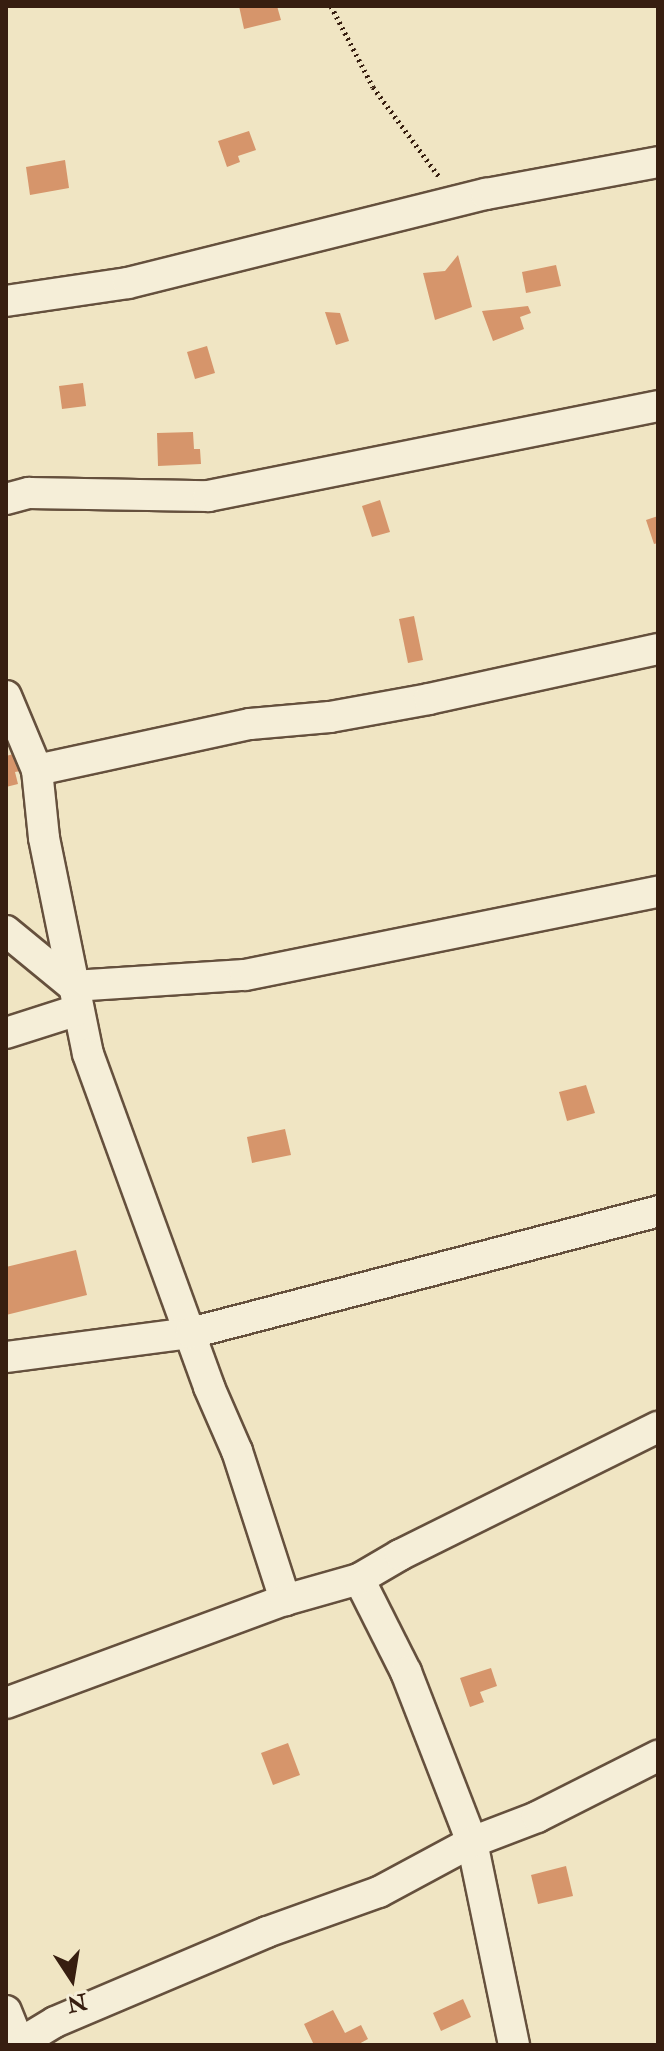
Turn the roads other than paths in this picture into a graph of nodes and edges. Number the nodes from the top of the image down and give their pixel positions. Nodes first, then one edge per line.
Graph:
1 (658, 162) edge
2 (6, 301) edge
3 (658, 406) edge
4 (6, 499) edge
5 (658, 649) edge
6 (6, 696) edge
7 (37, 770) junction
8 (658, 892) edge
9 (6, 931) edge
10 (75, 998) junction
11 (6, 1033) edge
12 (658, 1211) edge
13 (191, 1333) junction
14 (6, 1357) edge
15 (658, 1427) edge
16 (359, 1579) junction
17 (285, 1600) junction
18 (6, 1703) edge
19 (658, 1756) edge
20 (472, 1842) junction
21 (6, 2011) edge
22 (19, 2045) edge
23 (514, 2045) edge

1 - 2 street
3 - 4 street
5 - 7 street
6 - 7 street
7 - 10 street
8 - 10 street
9 - 10 street
10 - 11 street
10 - 13 street
12 - 13 street
13 - 14 street
13 - 17 street
15 - 16 street
16 - 17 street
16 - 20 street
17 - 18 street
19 - 20 street
20 - 22 street
20 - 23 street
21 - 22 street

